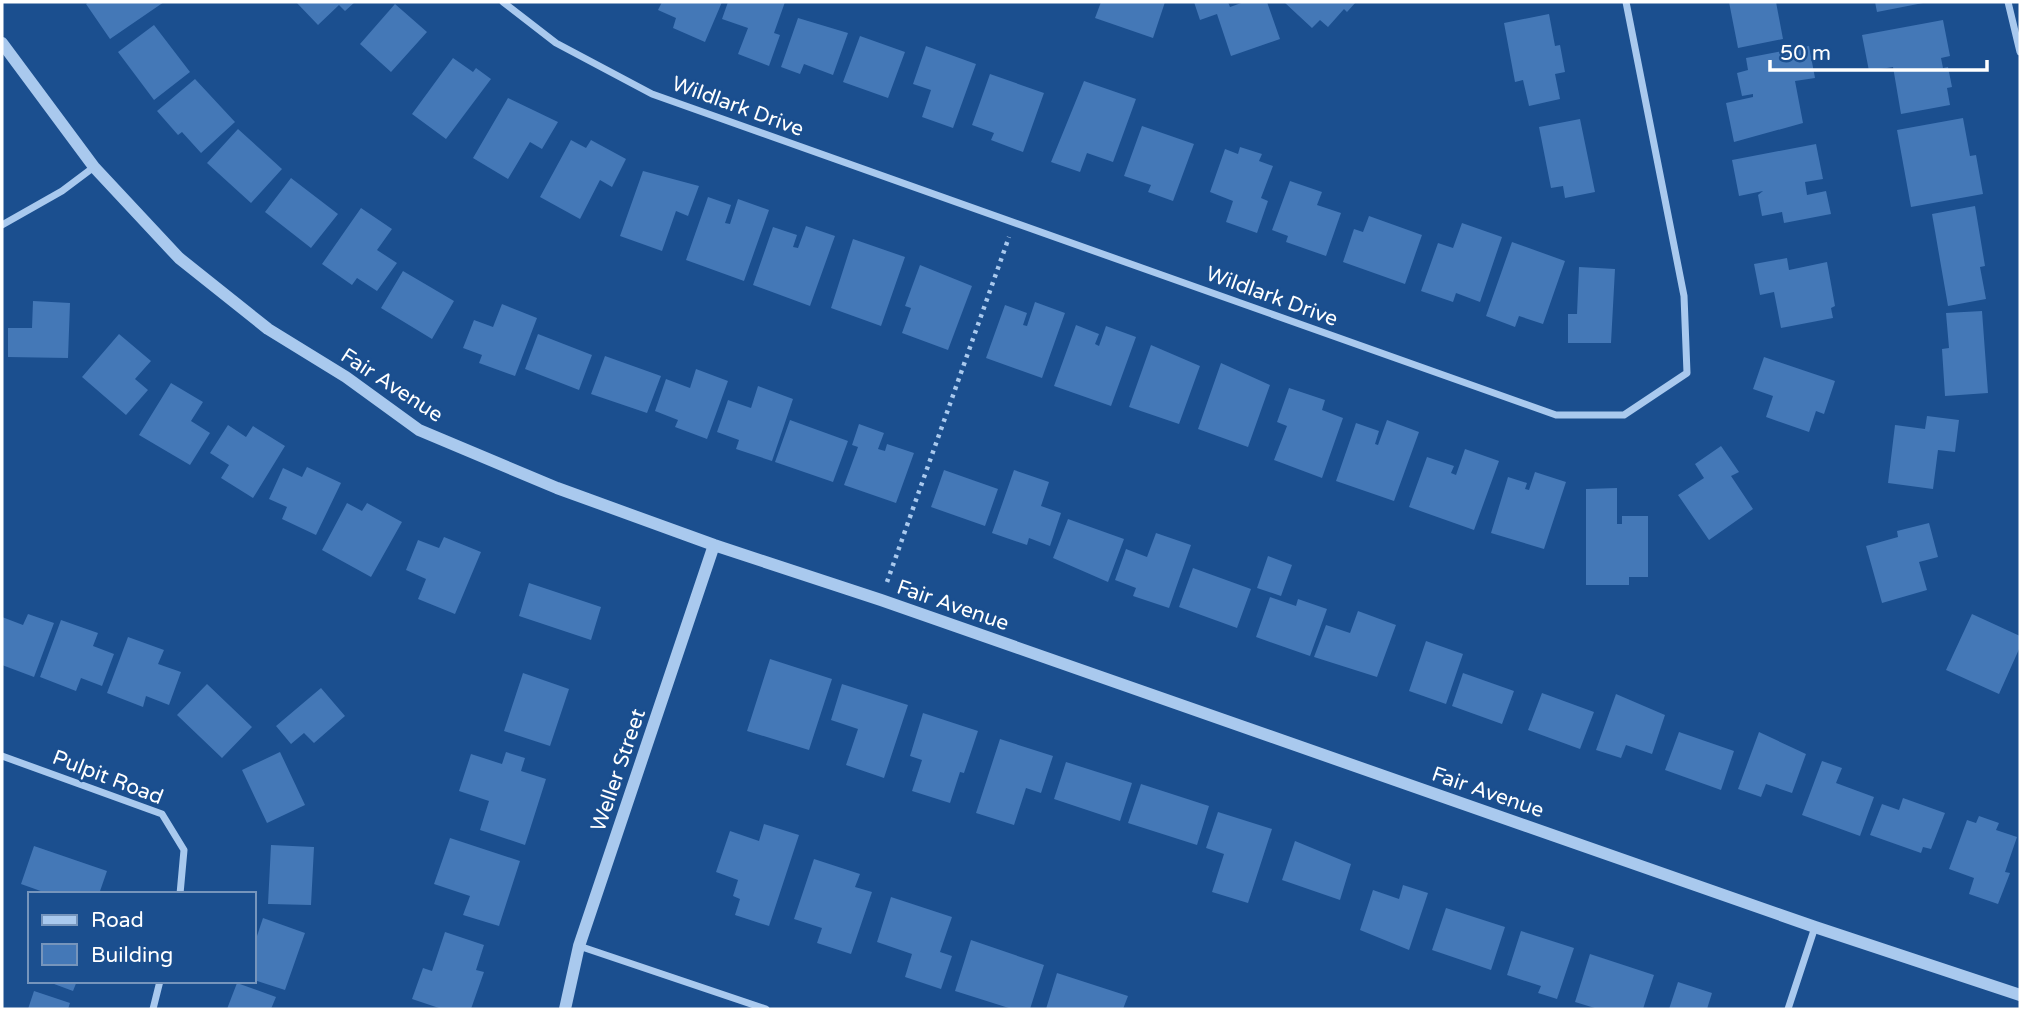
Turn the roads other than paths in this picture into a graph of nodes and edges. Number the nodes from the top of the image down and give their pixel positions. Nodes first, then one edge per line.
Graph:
1 (503, 2) edge
2 (1626, 2) edge
3 (2008, 2) edge
4 (2, 43) edge
5 (2020, 52) edge
6 (94, 167) junction
7 (2, 225) edge
8 (714, 545) junction
9 (2, 756) edge
10 (180, 892) edge
11 (1815, 927) junction
12 (579, 946) junction
13 (160, 983) edge
14 (2020, 995) edge
15 (153, 1009) edge
16 (565, 1009) edge
17 (766, 1009) edge
18 (1788, 1009) edge

1 - 2 street, Wildlark Drive
3 - 5 street
4 - 6 street, Fair Avenue
6 - 7 street
6 - 8 street, Fair Avenue
8 - 11 street, Fair Avenue
8 - 12 street, Weller Street
9 - 10 street, Pulpit Road
11 - 14 street, Fair Avenue
11 - 18 street
12 - 16 street, Weller Street
12 - 17 street
13 - 15 street

